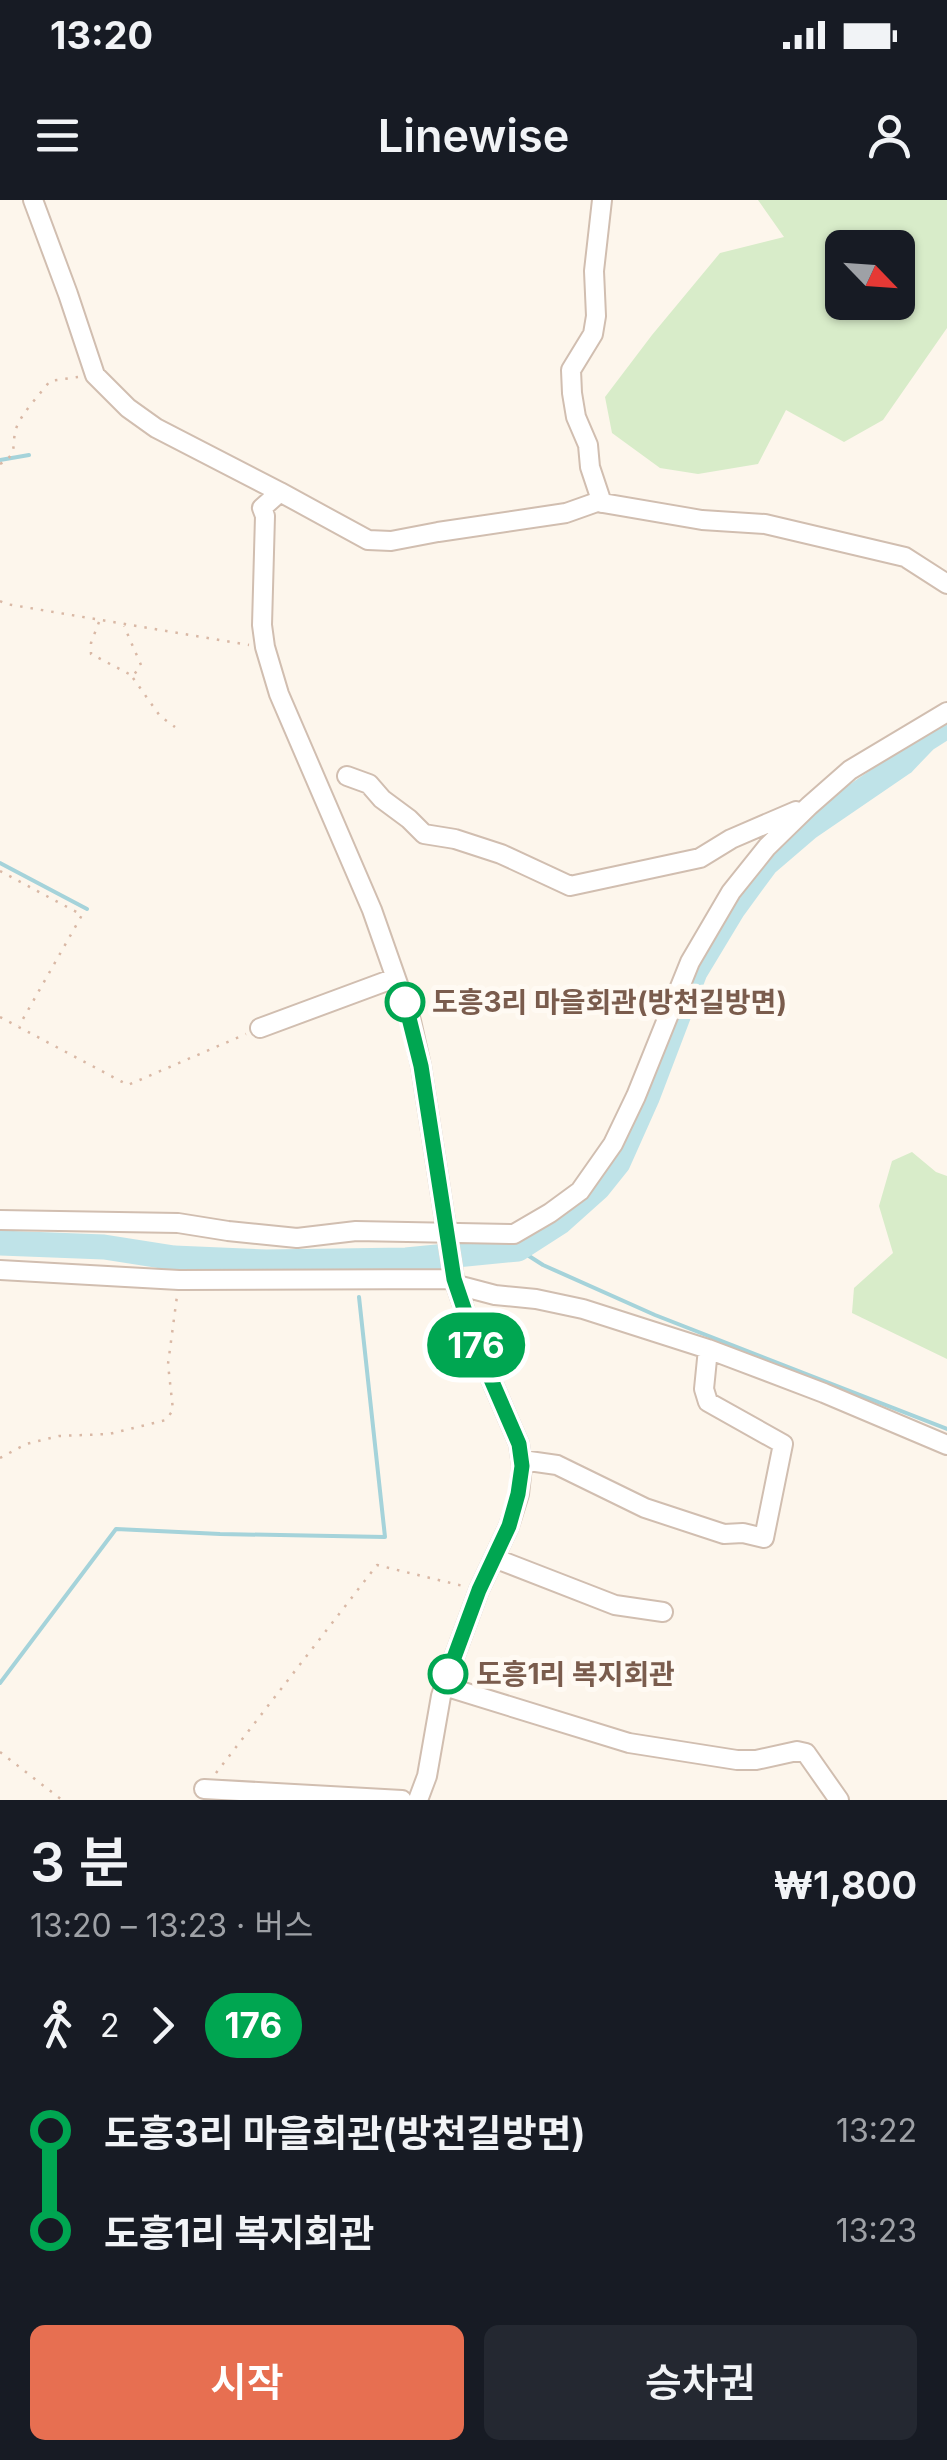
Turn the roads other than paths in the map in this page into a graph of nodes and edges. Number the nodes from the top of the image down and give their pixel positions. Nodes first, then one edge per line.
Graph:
1 (33, 200) edge
2 (602, 200) edge
3 (280, 492) junction
4 (602, 503) junction
5 (947, 584) edge
6 (947, 712) edge
7 (347, 776) dead end
8 (809, 806) junction
9 (395, 978) junction
10 (260, 1028) road end
11 (0, 1220) edge
12 (446, 1238) junction
13 (0, 1270) edge
14 (454, 1278) junction
15 (708, 1349) junction
16 (947, 1445) edge
17 (522, 1460) junction
18 (494, 1558) junction
19 (663, 1612) dead end
20 (444, 1686) junction
21 (204, 1789) road end
22 (827, 1791) edge
23 (402, 1800) edge
24 (418, 1800) edge
25 (839, 1800) edge

1 - 3 street
2 - 4 street
3 - 4 street
3 - 9 street
4 - 5 street
6 - 8 street
7 - 8 street
8 - 12 street
9 - 10 street
9 - 12 street
11 - 12 street
12 - 14 street
13 - 14 street
14 - 15 street
14 - 17 street
15 - 16 street
15 - 17 street
17 - 18 street
18 - 19 street
18 - 20 street
20 - 22 street
20 - 24 street
21 - 23 street
22 - 25 street

